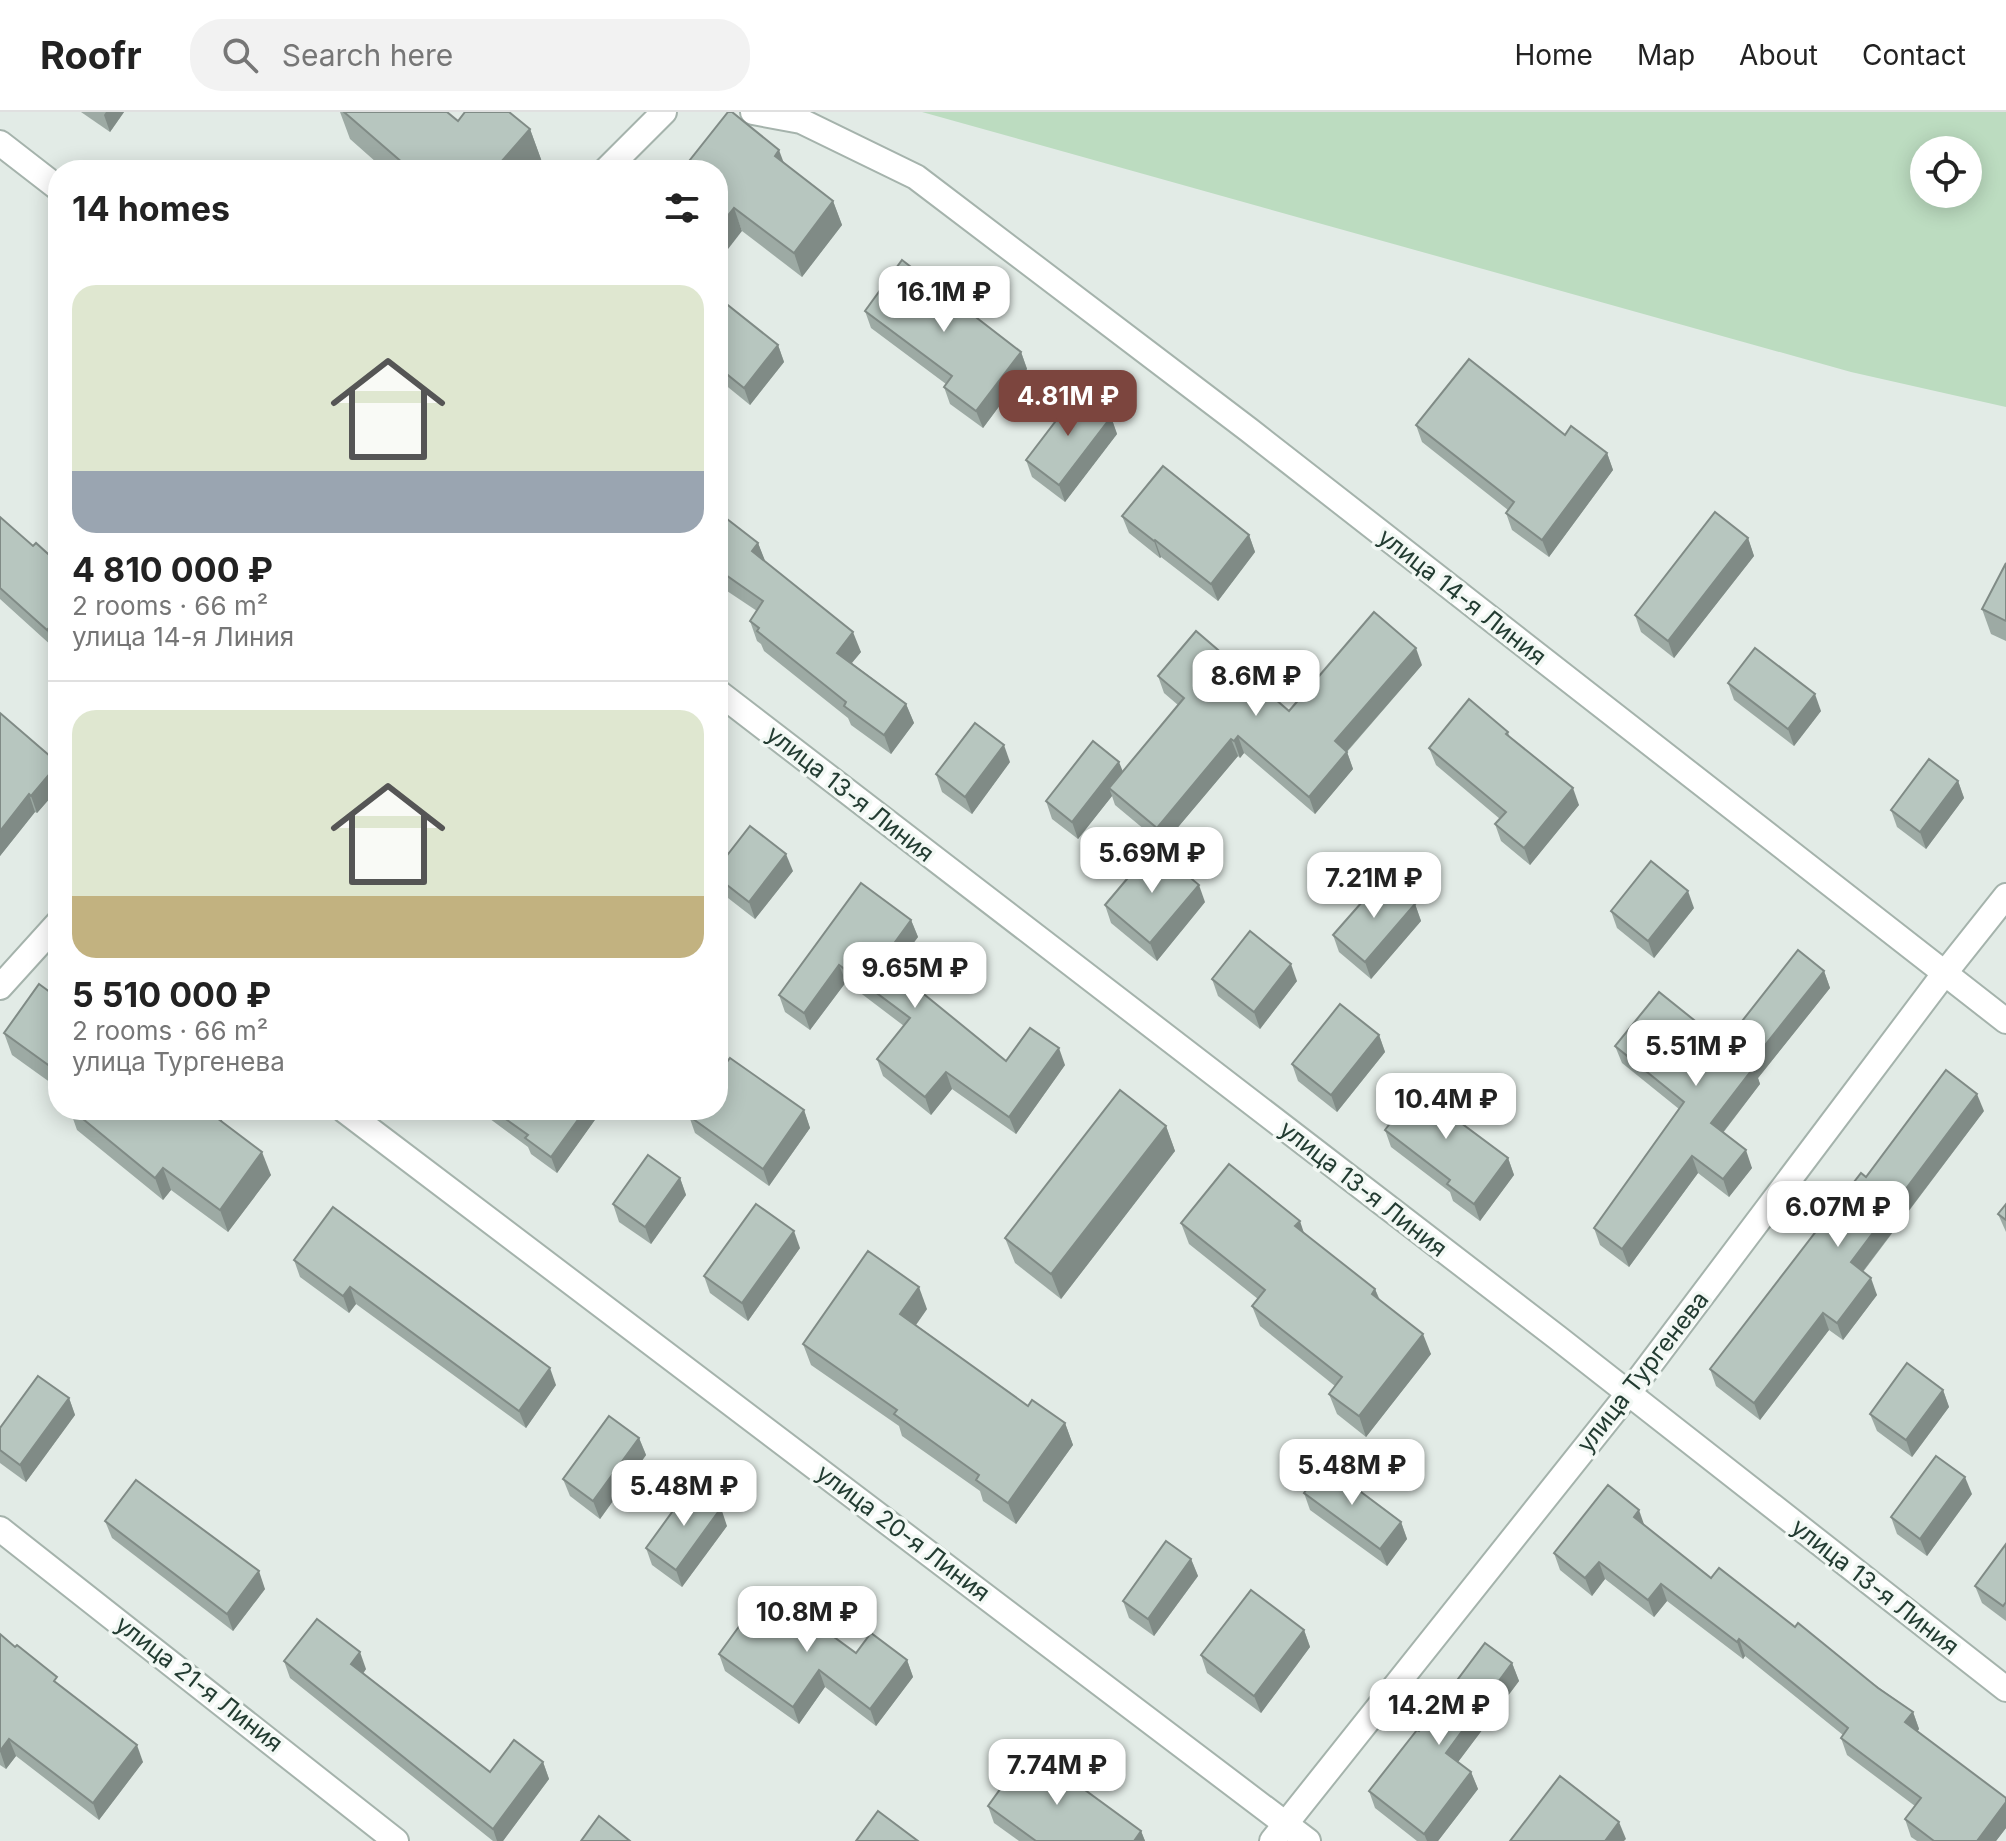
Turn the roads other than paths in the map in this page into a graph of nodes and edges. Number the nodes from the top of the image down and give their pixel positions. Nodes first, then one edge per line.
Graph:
1 (664, 112) edge
2 (753, 112) edge
3 (0, 143) edge
4 (616, 160) edge
5 (48, 180) edge
6 (728, 700) edge
7 (2006, 896) edge
8 (48, 934) edge
9 (1944, 974) junction
10 (0, 987) edge
11 (2006, 1021) edge
12 (357, 1120) edge
13 (1628, 1394) junction
14 (0, 1529) edge
15 (2006, 1689) edge
16 (1279, 1832) edge
17 (396, 1841) edge
18 (1308, 1841) edge

1 - 4 street
2 - 9 street, улица 14-я Линия
3 - 5 street
6 - 13 street, улица 13-я Линия
7 - 9 street, улица Тургенева
8 - 10 street
9 - 11 street, улица 14-я Линия
9 - 13 street, улица Тургенева
12 - 16 street, улица 20-я Линия
13 - 15 street, улица 13-я Линия
13 - 16 street, улица Тургенева
14 - 17 street, улица 21-я Линия
16 - 18 street, улица 20-я Линия

